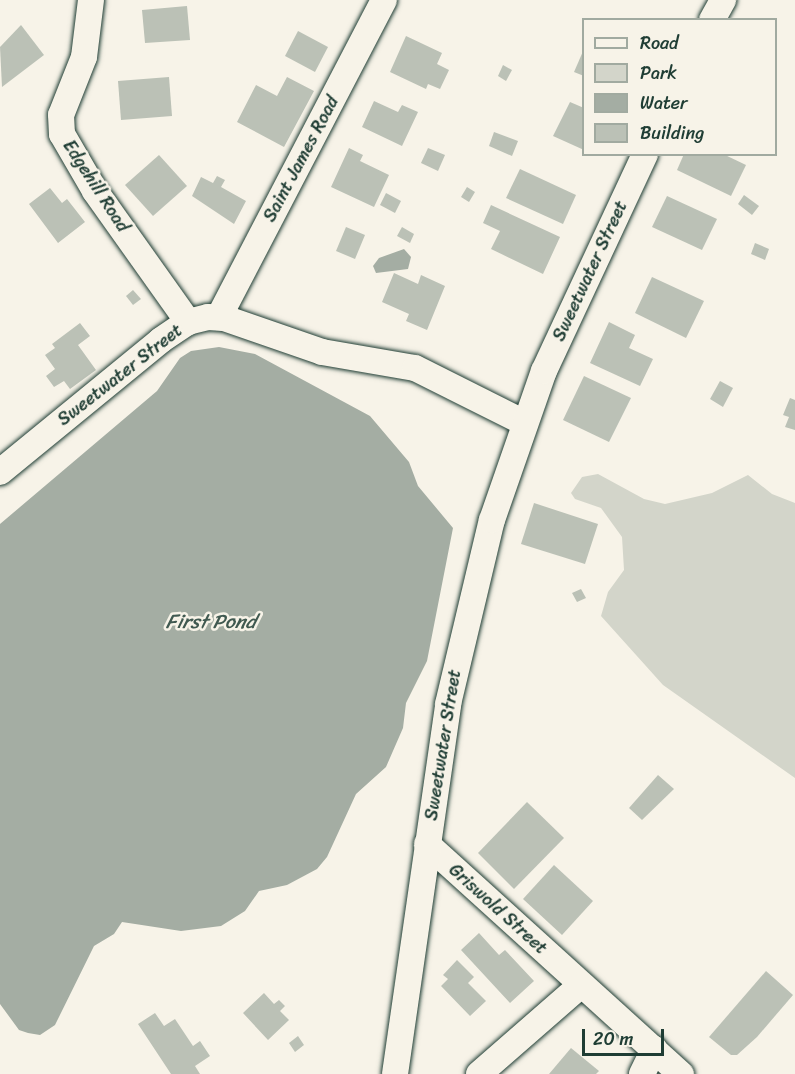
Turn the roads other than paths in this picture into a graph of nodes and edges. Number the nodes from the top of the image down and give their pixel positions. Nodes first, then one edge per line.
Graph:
1 (91, 0) edge
2 (384, 0) edge
3 (723, 0) edge
4 (713, 18) edge
5 (644, 156) edge
6 (219, 317) junction
7 (188, 322) junction
8 (523, 422) junction
9 (0, 472) edge
10 (427, 844) junction
11 (575, 979) junction
12 (654, 1049) junction
13 (395, 1074) edge
14 (479, 1074) edge
15 (642, 1074) edge
16 (681, 1074) edge

1 - 7 street, Edgehill Road
2 - 6 street, Saint James Road
3 - 4 street
5 - 8 street, Sweetwater Street
6 - 7 street, Sweetwater Street
6 - 8 street, Sweetwater Street
7 - 9 street, Sweetwater Street
8 - 10 street, Sweetwater Street
10 - 11 street, Griswold Street
10 - 13 street, Sweetwater Street
11 - 12 street, Griswold Street
11 - 14 street
12 - 15 street
12 - 16 street, Griswold Street

